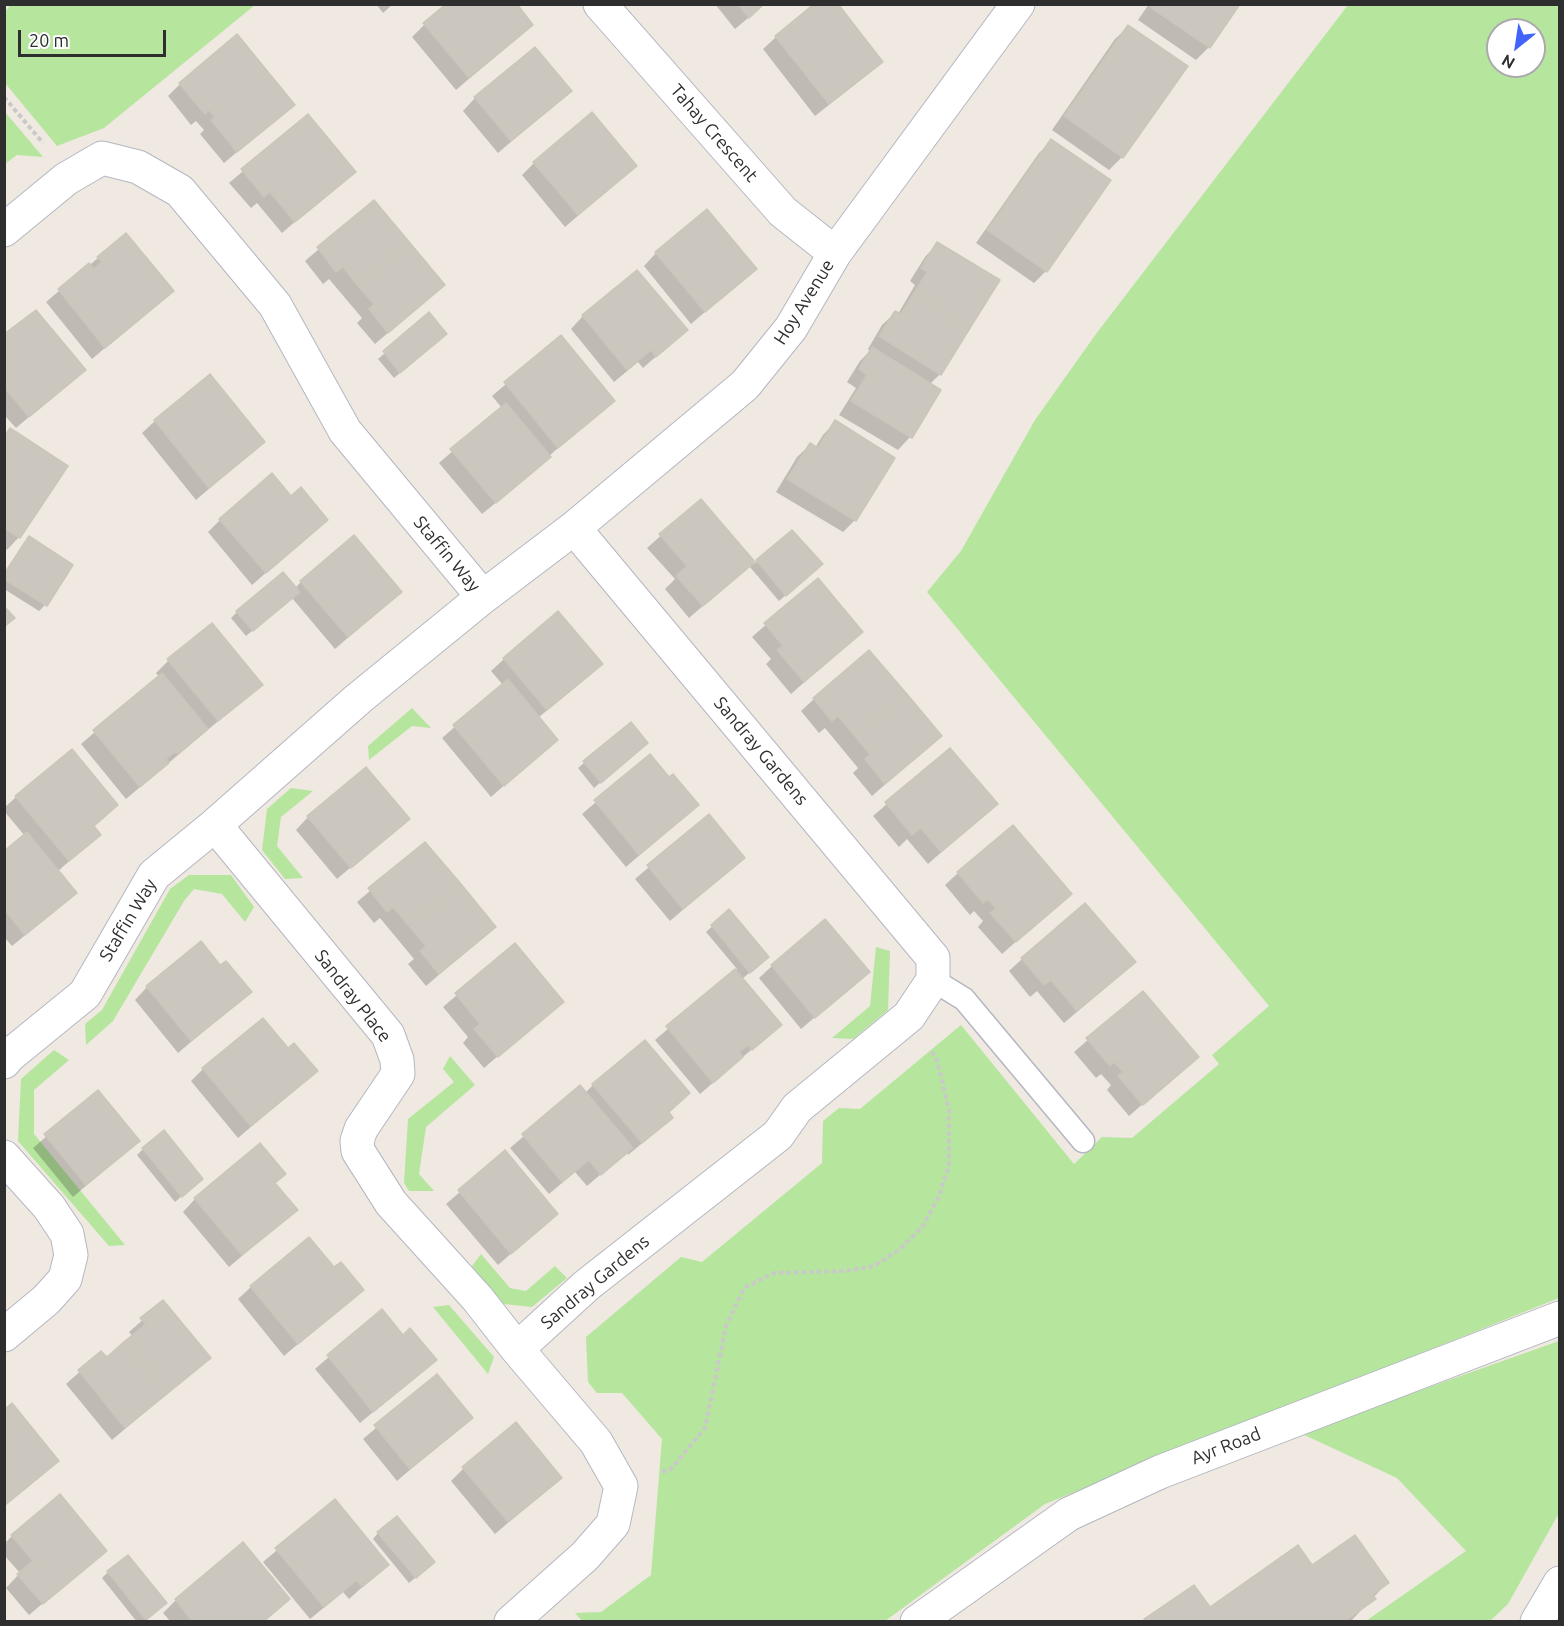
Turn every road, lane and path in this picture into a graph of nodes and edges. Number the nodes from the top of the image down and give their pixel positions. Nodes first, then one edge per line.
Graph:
1 (600, 4) edge
2 (1018, 4) edge
3 (4, 97) edge
4 (71, 176) junction
5 (4, 230) edge
6 (835, 253) junction
7 (574, 528) junction
8 (483, 597) junction
9 (215, 825) junction
10 (933, 980) junction
11 (909, 1016) junction
12 (4, 1062) edge
13 (1083, 1141) dead end
14 (4, 1157) edge
15 (1560, 1318) edge
16 (4, 1335) edge
17 (517, 1349) junction
18 (621, 1485) junction
19 (1560, 1583) edge
20 (511, 1622) edge
21 (917, 1622) edge
22 (1537, 1622) edge

1 - 6 street, Tahay Crescent
2 - 6 street, Hoy Avenue
3 - 4 path
4 - 5 street, Staffin Way
4 - 8 street, Staffin Way
6 - 7 street, Hoy Avenue
7 - 8 street, Hoy Avenue
7 - 10 street, Sandray Gardens
8 - 9 street, Staffin Way
9 - 12 street, Staffin Way
9 - 17 street, Sandray Place
10 - 11 street, Sandray Gardens
10 - 13 lane
11 - 17 street, Sandray Gardens
11 - 18 path
14 - 16 street
15 - 21 street, Ayr Road
17 - 18 street
18 - 20 street
19 - 22 street

